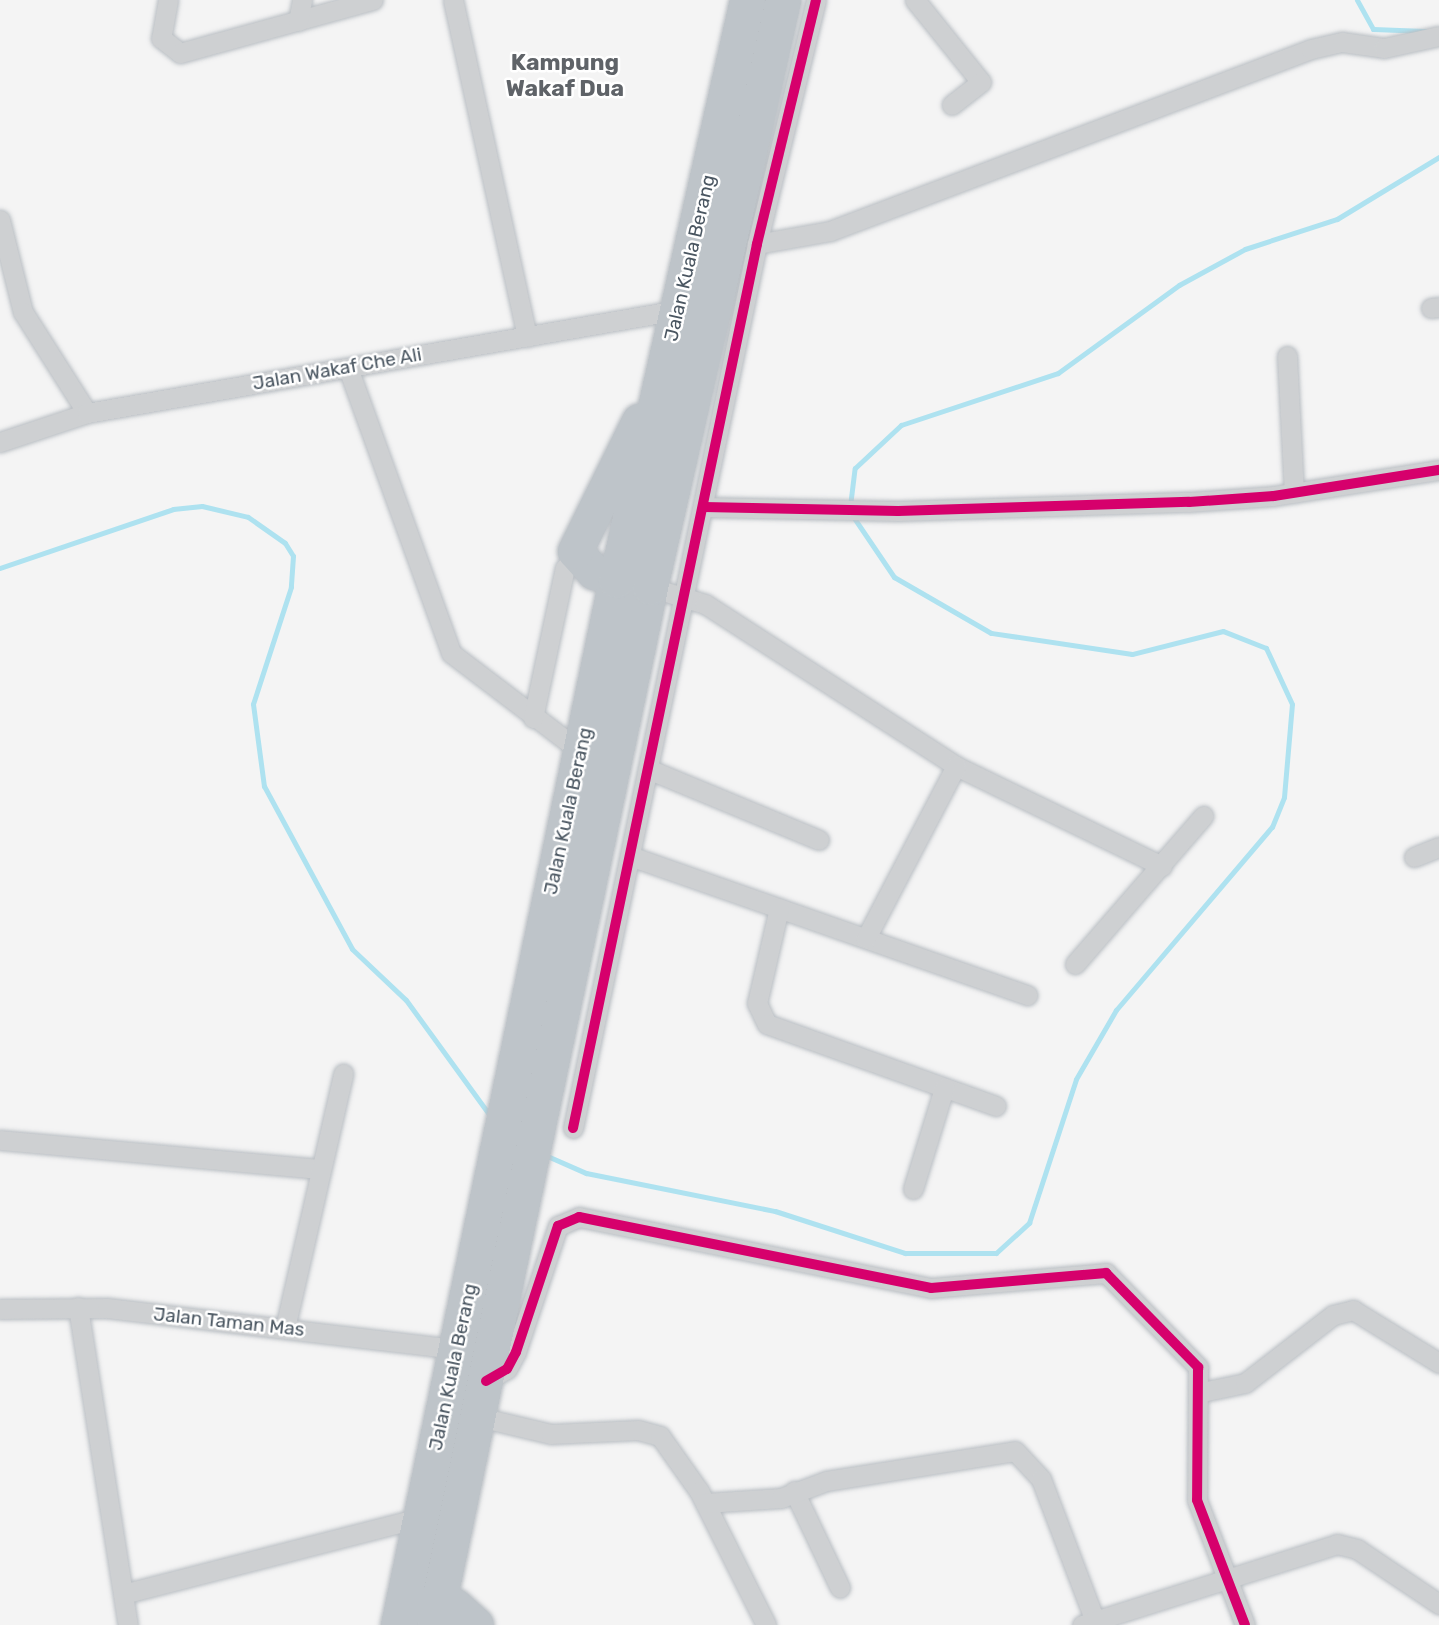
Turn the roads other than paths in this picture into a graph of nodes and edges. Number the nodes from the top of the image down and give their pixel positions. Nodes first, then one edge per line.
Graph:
1 (168, 0) edge
2 (302, 0) edge
3 (373, 0) edge
4 (453, 0) edge
5 (747, 0) edge
6 (783, 0) edge
7 (816, 0) edge
8 (915, 0) edge
9 (298, 21) junction
10 (1434, 38) edge
11 (952, 105) dead end
12 (0, 220) edge
13 (757, 244) junction
14 (678, 310) junction
15 (527, 337) junction
16 (1287, 355) dead end
17 (348, 368) junction
18 (663, 376) junction
19 (88, 413) junction
20 (0, 442) edge
21 (1439, 470) edge
22 (1294, 493) junction
23 (704, 507) junction
24 (577, 560) junction
25 (615, 580) junction
26 (667, 591) junction
27 (533, 718) junction
28 (580, 751) junction
29 (956, 766) junction
30 (648, 769) junction
31 (1203, 816) dead end
32 (819, 840) dead end
33 (1439, 847) edge
34 (630, 856) junction
35 (1414, 857) dead end
36 (1162, 866) junction
37 (779, 908) junction
38 (866, 938) junction
39 (1075, 964) dead end
40 (1027, 995) dead end
41 (559, 1027) junction
42 (593, 1034) junction
43 (343, 1074) dead end
44 (944, 1088) junction
45 (996, 1106) dead end
46 (573, 1128) dead end
47 (0, 1140) edge
48 (321, 1169) junction
49 (913, 1189) dead end
50 (78, 1307) junction
51 (0, 1309) edge
52 (285, 1328) junction
53 (457, 1349) junction
54 (1439, 1363) edge
55 (486, 1381) junction
56 (1202, 1392) junction
57 (479, 1417) junction
58 (794, 1492) junction
59 (705, 1503) junction
60 (420, 1518) junction
61 (1224, 1581) junction
62 (840, 1588) dead end
63 (123, 1594) junction
64 (1439, 1605) edge
65 (436, 1613) edge
66 (1089, 1623) edge
67 (128, 1625) edge
68 (399, 1625) edge
69 (475, 1625) edge
70 (766, 1625) edge
71 (1245, 1625) edge

1 - 9 street
2 - 9 street
3 - 9 street
4 - 15 street
5 - 14 highway, Jalan Kuala Berang
6 - 26 highway, Jalan Kuala Berang
7 - 13 street
8 - 11 street
10 - 13 street
12 - 19 street
13 - 23 street
14 - 15 street, Jalan Wakaf Che Ali
14 - 18 highway, Jalan Kuala Berang
15 - 17 street, Jalan Wakaf Che Ali
16 - 22 street
17 - 19 street, Jalan Wakaf Che Ali
17 - 27 street
18 - 24 highway
18 - 25 highway, Jalan Kuala Berang
19 - 20 street, Jalan Wakaf Che Ali
21 - 22 street
22 - 23 street
23 - 26 street
24 - 25 highway
24 - 27 street
25 - 26 highway
25 - 28 highway, Jalan Kuala Berang
26 - 29 street
26 - 30 street
26 - 41 highway, Jalan Kuala Berang
27 - 28 street
28 - 53 highway, Jalan Kuala Berang
29 - 36 street
29 - 38 street
30 - 32 street
30 - 34 street
31 - 36 street
33 - 35 street
34 - 37 street
34 - 42 street
36 - 39 street
37 - 38 street
37 - 44 street
38 - 40 street
41 - 42 street
41 - 55 highway, Jalan Kuala Berang
42 - 46 street
43 - 48 street
44 - 45 street
44 - 49 street
47 - 48 street
48 - 52 street
50 - 51 street, Jalan Taman Mas
50 - 52 street, Jalan Taman Mas
50 - 63 street
52 - 53 street, Jalan Taman Mas
53 - 60 highway, Jalan Kuala Berang
54 - 56 street
55 - 56 street
55 - 57 highway, Jalan Kuala Berang
56 - 61 street
57 - 59 street
57 - 65 highway, Jalan Kuala Berang
58 - 59 street
58 - 62 street
58 - 66 street
59 - 70 street
60 - 63 street
60 - 68 highway, Jalan Kuala Berang
61 - 64 street
61 - 66 street
61 - 71 street
63 - 67 street
65 - 68 highway
65 - 69 highway

